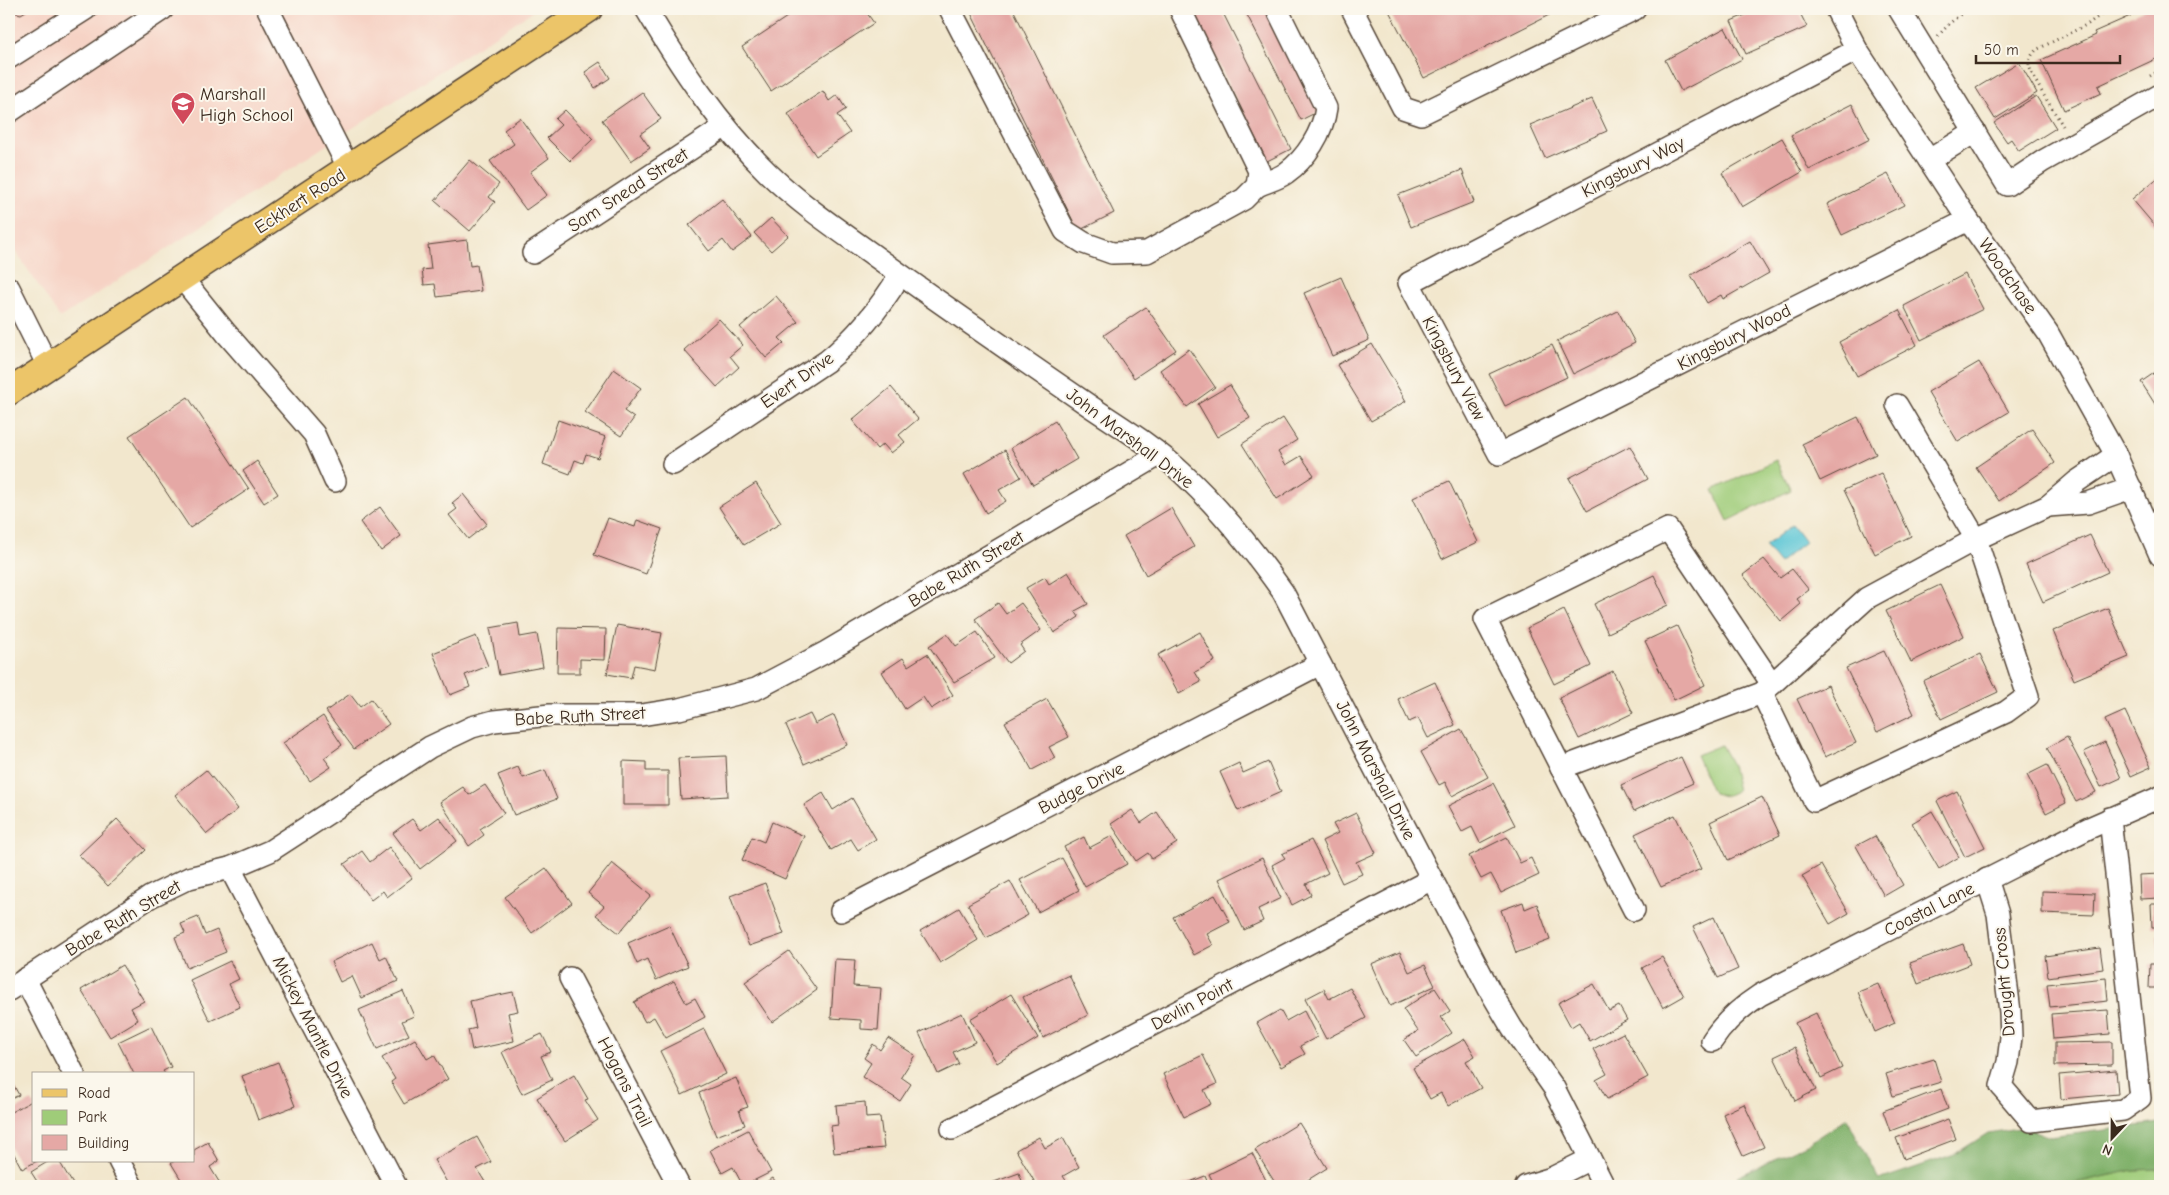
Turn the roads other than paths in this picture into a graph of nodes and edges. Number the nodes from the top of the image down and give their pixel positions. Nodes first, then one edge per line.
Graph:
1 (86, 9) edge
2 (163, 9) edge
3 (268, 9) edge
4 (590, 9) edge
5 (646, 9) edge
6 (950, 9) edge
7 (1180, 9) edge
8 (1277, 9) edge
9 (1352, 9) edge
10 (1635, 9) edge
11 (1836, 9) edge
12 (1899, 9) edge
13 (1857, 50) junction
14 (9, 58) edge
15 (2160, 95) edge
16 (9, 112) edge
17 (724, 127) junction
18 (1975, 132) junction
19 (1929, 160) junction
20 (349, 169) junction
21 (1257, 186) junction
22 (1968, 220) junction
23 (532, 253) dead end
24 (900, 275) junction
25 (182, 278) junction
26 (1409, 283) joint
27 (9, 288) edge
28 (48, 366) junction
29 (9, 392) edge
30 (1897, 405) dead end
31 (1500, 454) joint
32 (1159, 455) junction
33 (2116, 455) junction
34 (673, 464) dead end
35 (335, 481) dead end
36 (2131, 488) junction
37 (2048, 506) junction
38 (1976, 539) junction
39 (2160, 555) edge
40 (1320, 664) junction
41 (1767, 688) junction
42 (1561, 768) junction
43 (2160, 797) edge
44 (2110, 818) junction
45 (230, 868) junction
46 (1432, 879) junction
47 (1987, 879) junction
48 (1634, 910) dead end
49 (841, 912) dead end
50 (570, 978) dead end
51 (17, 985) edge
52 (1712, 1041) dead end
53 (73, 1072) edge
54 (952, 1130) dead end
55 (1590, 1159) junction
56 (120, 1162) edge
57 (132, 1186) edge
58 (396, 1186) edge
59 (679, 1186) edge
60 (1526, 1186) edge
61 (1604, 1186) edge

1 - 14 street
2 - 16 street
3 - 20 street
4 - 20 main road, Eckhert Road
5 - 17 street, John Marshall Drive
6 - 21 street
7 - 21 street
8 - 21 street
9 - 10 street
11 - 13 street, Woodchase
12 - 18 street
13 - 19 street, Woodchase
13 - 26 street, Kingsbury Way
15 - 18 street
17 - 23 street, Sam Snead Street
17 - 24 street, John Marshall Drive
18 - 19 street
19 - 22 street, Woodchase
20 - 25 main road, Eckhert Road
22 - 31 street, Kingsbury Wood
22 - 33 street, Woodchase
24 - 32 street, John Marshall Drive
24 - 34 street, Evert Drive
25 - 28 main road, Eckhert Road
25 - 35 street
26 - 31 street, Kingsbury View
27 - 28 street
28 - 29 main road, Eckhert Road
30 - 38 street
32 - 40 street, John Marshall Drive
32 - 45 street, Babe Ruth Street
33 - 36 street, Woodchase
33 - 37 street
36 - 37 street
36 - 39 street, Woodchase
37 - 38 street
38 - 41 street
38 - 41 street
40 - 46 street, John Marshall Drive
40 - 49 street, Budge Drive
41 - 42 street
41 - 42 street
42 - 48 street
43 - 44 street, Coastal Lane
44 - 47 street, Coastal Lane
44 - 47 street, Drought Cross
45 - 51 street, Babe Ruth Street
45 - 58 street, Mickey Mantle Drive
46 - 54 street, Devlin Point
46 - 55 street, John Marshall Drive
47 - 52 street, Coastal Lane
50 - 59 street, Hogans Trail
51 - 53 street
55 - 60 street
55 - 61 street, John Marshall Drive
56 - 57 street

